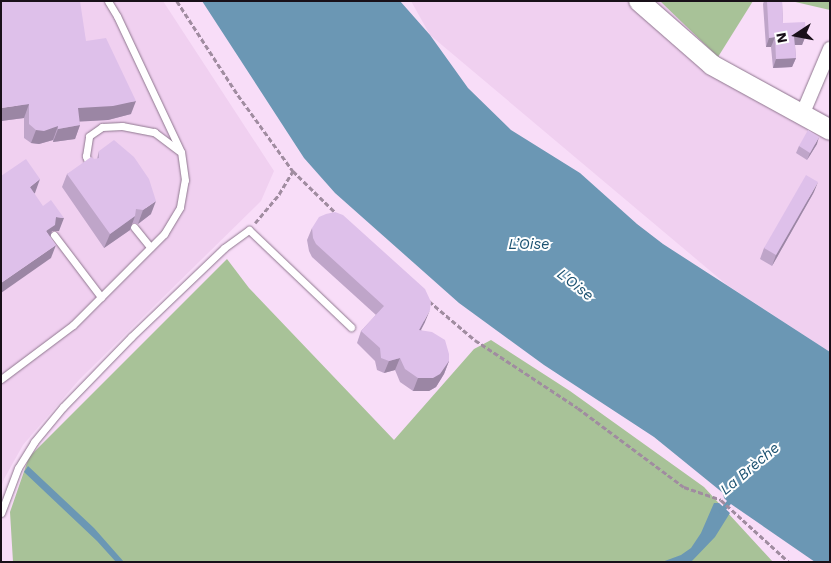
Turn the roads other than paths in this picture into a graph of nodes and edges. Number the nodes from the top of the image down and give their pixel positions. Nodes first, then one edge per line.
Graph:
1 (108, 1) edge
2 (639, 1) edge
3 (830, 48) edge
4 (802, 115) junction
5 (830, 130) edge
6 (181, 152) junction
7 (90, 168) edge
8 (134, 227) edge
9 (54, 235) edge
10 (150, 247) junction
11 (101, 297) junction
12 (351, 326) dead end
13 (1, 379) edge
14 (1, 513) edge

1 - 6 lane
2 - 4 main road
3 - 4 street
4 - 5 main road
6 - 7 lane
6 - 10 lane
8 - 10 lane
9 - 11 lane
10 - 11 lane
11 - 13 lane
12 - 14 lane

